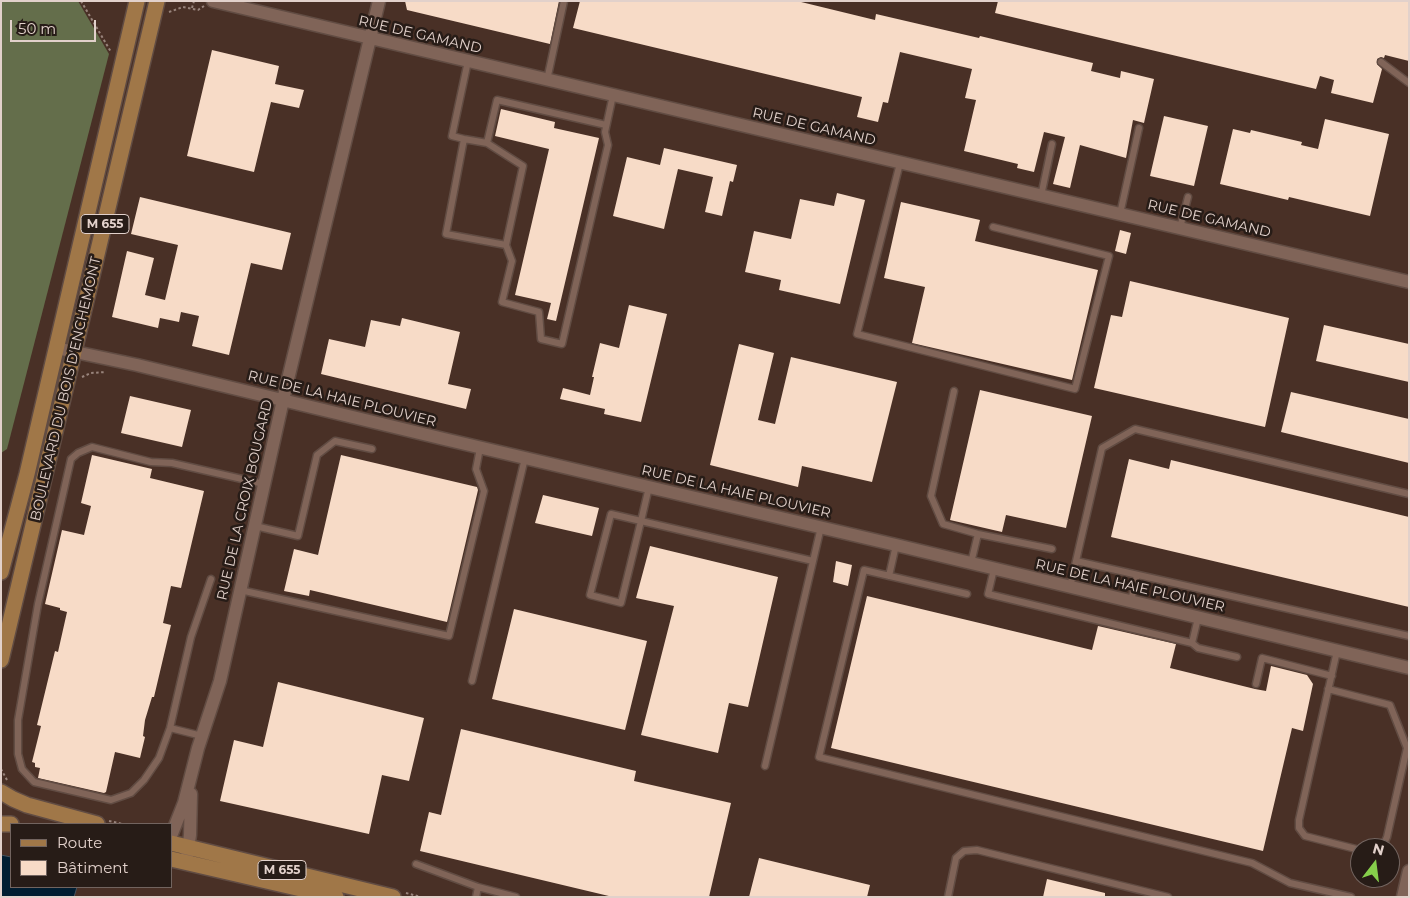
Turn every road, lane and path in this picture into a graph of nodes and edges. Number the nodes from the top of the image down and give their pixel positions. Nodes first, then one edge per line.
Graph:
1 (81, 1) edge
2 (137, 1) edge
3 (157, 1) edge
4 (194, 1) edge
5 (213, 1) edge
6 (378, 1) edge
7 (564, 1) edge
8 (165, 15) dead end
9 (370, 39) junction
10 (112, 54) dead end
11 (468, 61) junction
12 (1381, 62) dead end
13 (547, 80) junction
14 (1409, 83) edge
15 (612, 95) junction
16 (606, 125) junction
17 (1139, 128) dead end
18 (464, 139) junction
19 (487, 144) junction
20 (1052, 144) dead end
21 (900, 163) junction
22 (1041, 196) junction
23 (1188, 197) dead end
24 (1120, 214) junction
25 (993, 227) dead end
26 (1180, 228) junction
27 (506, 245) junction
28 (1409, 282) edge
29 (56, 348) junction
30 (74, 352) junction
31 (96, 372) dead end
32 (80, 380) dead end
33 (954, 391) dead end
34 (283, 400) junction
35 (480, 448) junction
36 (372, 449) dead end
37 (525, 458) junction
38 (264, 484) junction
39 (649, 487) junction
40 (1409, 494) edge
41 (641, 521) junction
42 (255, 526) junction
43 (821, 527) junction
44 (978, 534) junction
45 (896, 545) junction
46 (1052, 549) dead end
47 (813, 561) junction
48 (1076, 561) junction
49 (971, 563) junction
50 (994, 568) junction
51 (1, 572) edge
52 (1137, 575) junction
53 (889, 576) junction
54 (211, 579) dead end
55 (1070, 587) junction
56 (240, 590) junction
57 (967, 594) dead end
58 (1131, 602) junction
59 (1198, 618) junction
60 (1409, 636) edge
61 (1192, 643) junction
62 (1337, 651) junction
63 (1237, 657) dead end
64 (1, 660) edge
65 (1409, 668) edge
66 (1332, 676) junction
67 (472, 681) dead end
68 (1256, 684) dead end
69 (1328, 689) junction
70 (170, 728) junction
71 (202, 736) junction
72 (765, 766) dead end
73 (192, 771) junction
74 (1, 792) edge
75 (93, 823) edge
76 (172, 833) edge
77 (1387, 838) edge
78 (172, 844) edge
79 (1350, 847) edge
80 (189, 848) junction
81 (179, 861) edge
82 (416, 864) dead end
83 (1409, 871) edge
84 (478, 886) junction
85 (331, 893) edge
86 (393, 897) edge
87 (476, 897) edge
88 (516, 897) edge
89 (948, 897) edge
90 (1168, 897) edge
91 (1351, 897) edge
92 (1402, 897) edge

1 - 10 path
2 - 29 main road, BOULEVARD DU BOIS D'ENCHEMONT / M 655
3 - 30 main road, BOULEVARD DU BOIS D'ENCHEMONT / M 655
4 - 8 path
5 - 9 street, RUE DE GAMAND
6 - 9 street, RUE DE LA CROIX BOUGARD
7 - 13 lane
9 - 11 street, RUE DE GAMAND
9 - 34 street, RUE DE LA CROIX BOUGARD
11 - 13 street, RUE DE GAMAND
11 - 18 lane
12 - 14 lane
13 - 15 street, RUE DE GAMAND
15 - 16 lane
15 - 21 street, RUE DE GAMAND
16 - 19 lane
16 - 27 lane
17 - 24 lane
18 - 19 lane
18 - 27 lane
19 - 27 lane
20 - 22 lane
21 - 22 street, RUE DE GAMAND
21 - 25 lane
22 - 24 street, RUE DE GAMAND
23 - 26 lane
24 - 26 street, RUE DE GAMAND
26 - 28 street, RUE DE GAMAND
29 - 30 street, RUE DE LA HAIE PLOUVIER
29 - 51 main road, BOULEVARD DU BOIS D'ENCHEMONT / M 655
30 - 34 street, RUE DE LA HAIE PLOUVIER
30 - 64 main road, BOULEVARD DU BOIS D'ENCHEMONT / M 655
31 - 32 path
33 - 44 lane
34 - 35 street, RUE DE LA HAIE PLOUVIER
34 - 38 street, RUE DE LA CROIX BOUGARD
35 - 37 street, RUE DE LA HAIE PLOUVIER
35 - 56 lane
36 - 42 lane
37 - 39 street, RUE DE LA HAIE PLOUVIER
37 - 67 lane
38 - 42 street, RUE DE LA CROIX BOUGARD
38 - 70 lane
39 - 41 lane
39 - 43 street, RUE DE LA HAIE PLOUVIER
40 - 48 lane
41 - 41 lane
41 - 47 lane
42 - 56 street, RUE DE LA CROIX BOUGARD
43 - 45 street, RUE DE LA HAIE PLOUVIER
43 - 47 lane
44 - 46 lane
44 - 49 lane
45 - 49 street, RUE DE LA HAIE PLOUVIER
45 - 53 lane
47 - 72 lane
48 - 52 lane
48 - 55 lane
49 - 50 street, RUE DE LA HAIE PLOUVIER
50 - 55 street, RUE DE LA HAIE PLOUVIER
50 - 61 lane
52 - 58 lane
52 - 60 lane
53 - 57 lane
53 - 91 lane
54 - 70 lane
55 - 58 street, RUE DE LA HAIE PLOUVIER
56 - 71 street, RUE DE LA CROIX BOUGARD
58 - 59 street, RUE DE LA HAIE PLOUVIER
59 - 61 lane
59 - 62 street, RUE DE LA HAIE PLOUVIER
61 - 63 lane
62 - 65 street, RUE DE LA HAIE PLOUVIER
62 - 66 lane
66 - 68 lane
66 - 69 lane
69 - 77 lane
69 - 79 lane
70 - 71 lane
71 - 73 street, RUE DE LA CROIX BOUGARD
73 - 76 street
73 - 80 street
74 - 75 main road
78 - 80 main road, M 655
80 - 81 street
80 - 85 main road, M 655
81 - 85 main road, M 655
82 - 84 lane
83 - 92 street
84 - 87 lane
84 - 88 lane
85 - 86 main road, M 655
89 - 90 lane

